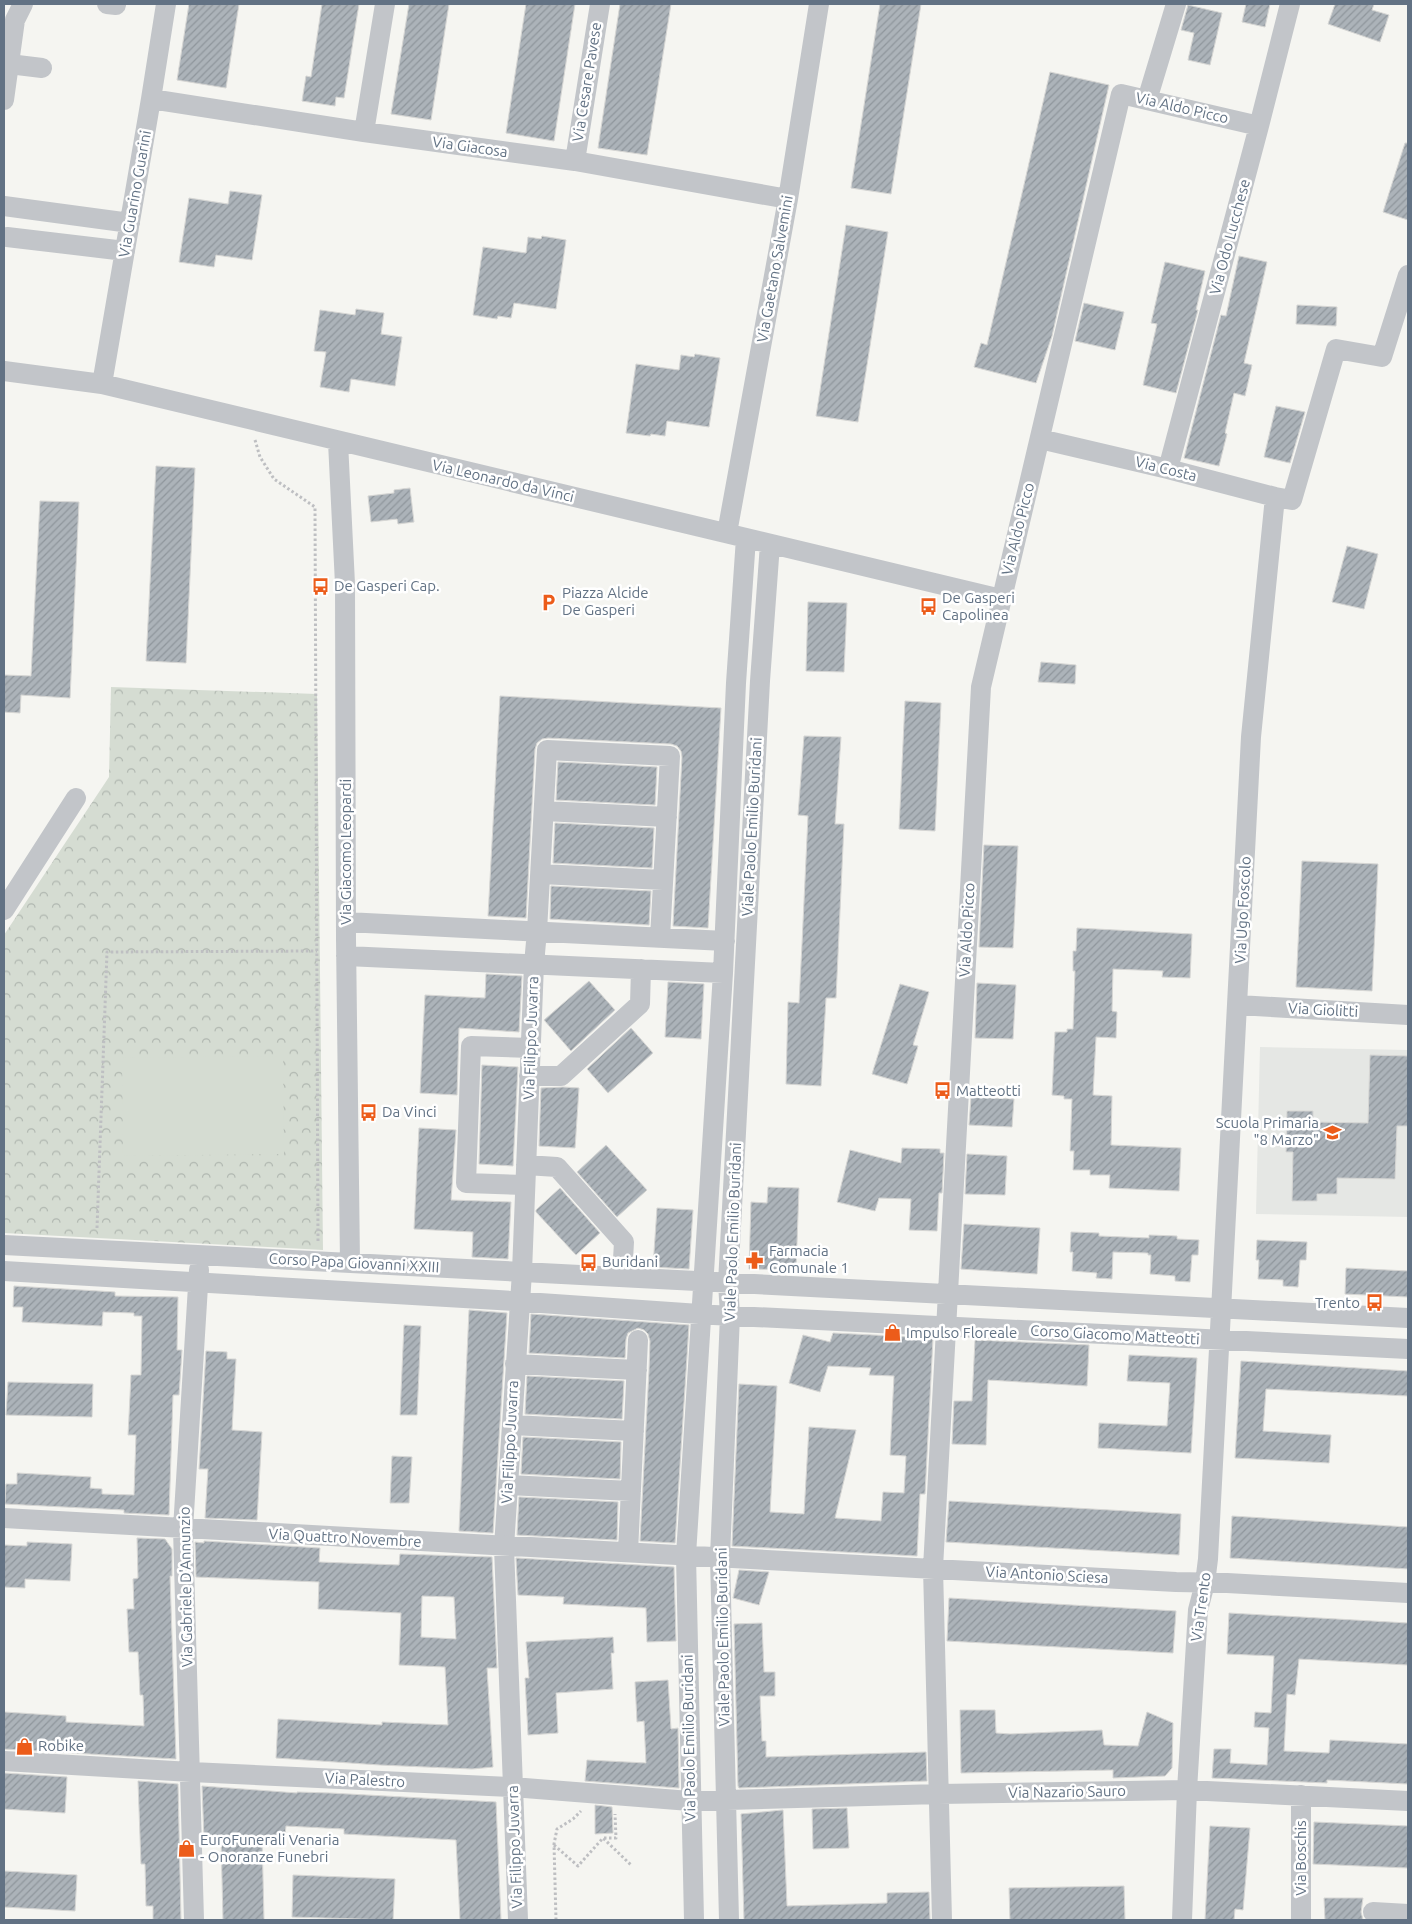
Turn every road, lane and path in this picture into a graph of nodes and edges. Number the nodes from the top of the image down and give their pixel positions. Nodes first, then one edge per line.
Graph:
1 (23, 4) edge
2 (166, 4) edge
3 (385, 4) edge
4 (600, 4) edge
5 (819, 4) edge
6 (1176, 4) edge
7 (1290, 4) edge
8 (9, 64) junction
9 (42, 68) dead end
10 (151, 99) junction
11 (4, 100) edge
12 (1148, 100) junction
13 (1259, 126) junction
14 (364, 132) junction
15 (575, 161) junction
16 (788, 199) junction
17 (4, 206) edge
18 (130, 223) junction
19 (7, 238) dead end
20 (125, 251) junction
21 (1408, 274) edge
22 (4, 371) edge
23 (102, 384) junction
24 (250, 420) junction
25 (1040, 439) junction
26 (338, 442) junction
27 (1168, 469) junction
28 (1283, 499) junction
29 (736, 536) junction
30 (770, 544) junction
31 (1001, 599) junction
32 (76, 798) dead end
33 (544, 811) junction
34 (667, 817) junction
35 (541, 874) junction
36 (664, 880) junction
37 (4, 910) edge
38 (346, 922) junction
39 (537, 931) junction
40 (660, 938) junction
41 (725, 941) junction
42 (317, 951) junction
43 (346, 956) junction
44 (534, 964) junction
45 (641, 969) junction
46 (723, 973) junction
47 (1238, 1005) junction
48 (1408, 1014) edge
49 (531, 1048) junction
50 (530, 1076) junction
51 (526, 1165) junction
52 (525, 1185) junction
53 (88, 1228) dead end
54 (309, 1241) dead end
55 (4, 1245) edge
56 (199, 1255) junction
57 (350, 1263) junction
58 (4, 1271) edge
59 (522, 1272) junction
60 (622, 1277) junction
61 (704, 1282) junction
62 (198, 1283) junction
63 (728, 1283) junction
64 (947, 1294) junction
65 (519, 1301) junction
66 (701, 1314) junction
67 (730, 1315) junction
68 (1408, 1318) edge
69 (1220, 1324) junction
70 (945, 1326) junction
71 (638, 1340) dead end
72 (1408, 1349) edge
73 (515, 1364) junction
74 (637, 1370) junction
75 (512, 1425) junction
76 (634, 1431) junction
77 (508, 1485) junction
78 (631, 1491) junction
79 (4, 1518) edge
80 (183, 1529) junction
81 (504, 1547) junction
82 (628, 1552) junction
83 (686, 1555) junction
84 (720, 1557) junction
85 (933, 1568) junction
86 (1205, 1583) junction
87 (1408, 1593) edge
88 (4, 1761) edge
89 (191, 1772) junction
90 (512, 1786) junction
91 (1187, 1790) junction
92 (587, 1792) junction
93 (615, 1794) junction
94 (939, 1794) junction
95 (1301, 1796) junction
96 (726, 1799) junction
97 (690, 1801) junction
98 (1408, 1801) edge
99 (603, 1838) junction
100 (554, 1844) junction
101 (631, 1865) dead end
102 (1373, 1912) dead end
103 (1408, 1914) edge
104 (194, 1920) edge
105 (518, 1920) edge
106 (556, 1920) edge
107 (694, 1920) edge
108 (729, 1920) edge
109 (942, 1920) edge
110 (1182, 1920) edge
111 (1301, 1920) edge

1 - 8 street
2 - 10 street, Via Guarino Guarini
3 - 14 street
4 - 15 street, Via Cesare Pavese
5 - 16 street, Via Gaetano Salvemini
6 - 12 street
7 - 13 street, Via Odo Lucchese
8 - 9 street
8 - 11 street
10 - 14 street, Via Giacosa
10 - 18 street, Via Guarino Guarini
12 - 13 street, Via Aldo Picco
12 - 25 street, Via Aldo Picco
13 - 27 street, Via Odo Lucchese
14 - 15 street, Via Giacosa
15 - 16 street, Via Giacosa
16 - 29 street, Via Gaetano Salvemini
17 - 18 street
18 - 20 street, Via Guarino Guarini
19 - 20 street
20 - 23 street, Via Guarino Guarini
21 - 28 street, Via Ugo Foscolo
22 - 23 street, Via Leonardo da Vinci
23 - 24 street, Via Leonardo da Vinci
24 - 26 street, Via Leonardo da Vinci
24 - 42 path
25 - 27 street, Via Costa
25 - 31 street, Via Aldo Picco
26 - 29 street, Via Leonardo da Vinci
26 - 38 street, Via Giacomo Leopardi
27 - 28 street, Via Costa
28 - 47 street, Via Ugo Foscolo
29 - 30 street, Via Leonardo da Vinci
29 - 41 street, Viale Paolo Emilio Buridani
30 - 31 street, Via Leonardo da Vinci
30 - 63 street, Viale Paolo Emilio Buridani
31 - 64 street, Via Aldo Picco
32 - 37 street
33 - 34 street
33 - 34 street, Via Filippo Juvarra
33 - 35 street, Via Filippo Juvarra
34 - 36 street
35 - 36 street
35 - 39 street, Via Filippo Juvarra
36 - 40 street
38 - 39 street
38 - 43 street, Via Giacomo Leopardi
39 - 40 street
39 - 44 street, Via Filippo Juvarra
40 - 41 street
41 - 46 street, Viale Paolo Emilio Buridani
42 - 53 path
42 - 54 path
43 - 44 street
43 - 57 street, Via Giacomo Leopardi
44 - 45 street
44 - 49 street, Via Filippo Juvarra
45 - 46 street
45 - 50 street
46 - 61 street, Viale Paolo Emilio Buridani
47 - 48 street, Via Giolitti
47 - 69 street, Via Ugo Foscolo
49 - 50 street, Via Filippo Juvarra
49 - 52 street
50 - 51 street, Via Filippo Juvarra
51 - 52 street, Via Filippo Juvarra
51 - 60 street
52 - 59 street, Via Filippo Juvarra
55 - 56 street, Corso Papa Giovanni XXIII
56 - 57 street, Corso Papa Giovanni XXIII
56 - 62 street, Via Gabriele D'Annunzio
57 - 59 street, Corso Papa Giovanni XXIII
58 - 62 street, Corso Papa Giovanni XXIII
59 - 60 street, Corso Papa Giovanni XXIII
59 - 65 street, Via Filippo Juvarra
60 - 61 street, Corso Papa Giovanni XXIII
61 - 63 street, Corso Giacomo Matteotti
61 - 66 street, Viale Paolo Emilio Buridani
62 - 65 street, Corso Papa Giovanni XXIII
62 - 80 street, Via Gabriele D'Annunzio
63 - 64 street, Corso Giacomo Matteotti
63 - 67 street, Viale Paolo Emilio Buridani
64 - 69 street, Corso Giacomo Matteotti
64 - 70 street, Via Aldo Picco
65 - 66 street, Corso Papa Giovanni XXIII
65 - 73 street, Via Filippo Juvarra
66 - 67 street, Corso Giacomo Matteotti
66 - 83 street, Viale Paolo Emilio Buridani
67 - 70 street, Corso Giacomo Matteotti
67 - 84 street, Viale Paolo Emilio Buridani
68 - 69 street, Corso Giacomo Matteotti
69 - 70 street, Corso Giacomo Matteotti
69 - 72 street, Corso Giacomo Matteotti
69 - 86 street, Via Trento
70 - 85 street, Via Aldo Picco
71 - 74 street
73 - 74 street
73 - 75 street, Via Filippo Juvarra
74 - 76 street
75 - 76 street
75 - 77 street, Via Filippo Juvarra
76 - 78 street
77 - 78 street
77 - 81 street, Via Filippo Juvarra
78 - 82 street
79 - 80 street, Via Quattro Novembre
80 - 81 street, Via Quattro Novembre
80 - 89 street, Via Gabriele D'Annunzio
81 - 82 street, Via Quattro Novembre
81 - 90 street, Via Filippo Juvarra
82 - 83 street, Via Quattro Novembre
83 - 84 street, Via Antonio Sciesa
83 - 97 street, Via Paolo Emilio Buridani
84 - 85 street, Via Antonio Sciesa
84 - 96 street, Viale Paolo Emilio Buridani
85 - 86 street, Via Antonio Sciesa
85 - 94 street, Via Aldo Picco
86 - 87 street, Via Antonio Sciesa
86 - 91 street, Via Trento
88 - 89 street, Via Palestro
89 - 90 street, Via Palestro
89 - 104 street, Via Gabriele D'Annunzio
90 - 92 street, Via Palestro
90 - 105 street, Via Filippo Juvarra
91 - 94 street, Via Nazario Sauro
91 - 95 street, Via Nazario Sauro
91 - 110 street, Via Trento
92 - 93 street, Via Palestro
92 - 100 path
93 - 97 street, Via Palestro
93 - 99 path
94 - 96 street, Via Nazario Sauro
94 - 109 street, Via Aldo Picco
95 - 98 street, Via Nazario Sauro
95 - 111 street, Via Boschis
96 - 97 street, Via Palestro
96 - 108 street, Viale Paolo Emilio Buridani
97 - 107 street, Via Paolo Emilio Buridani
99 - 100 path
99 - 101 path
100 - 106 path
102 - 103 street

